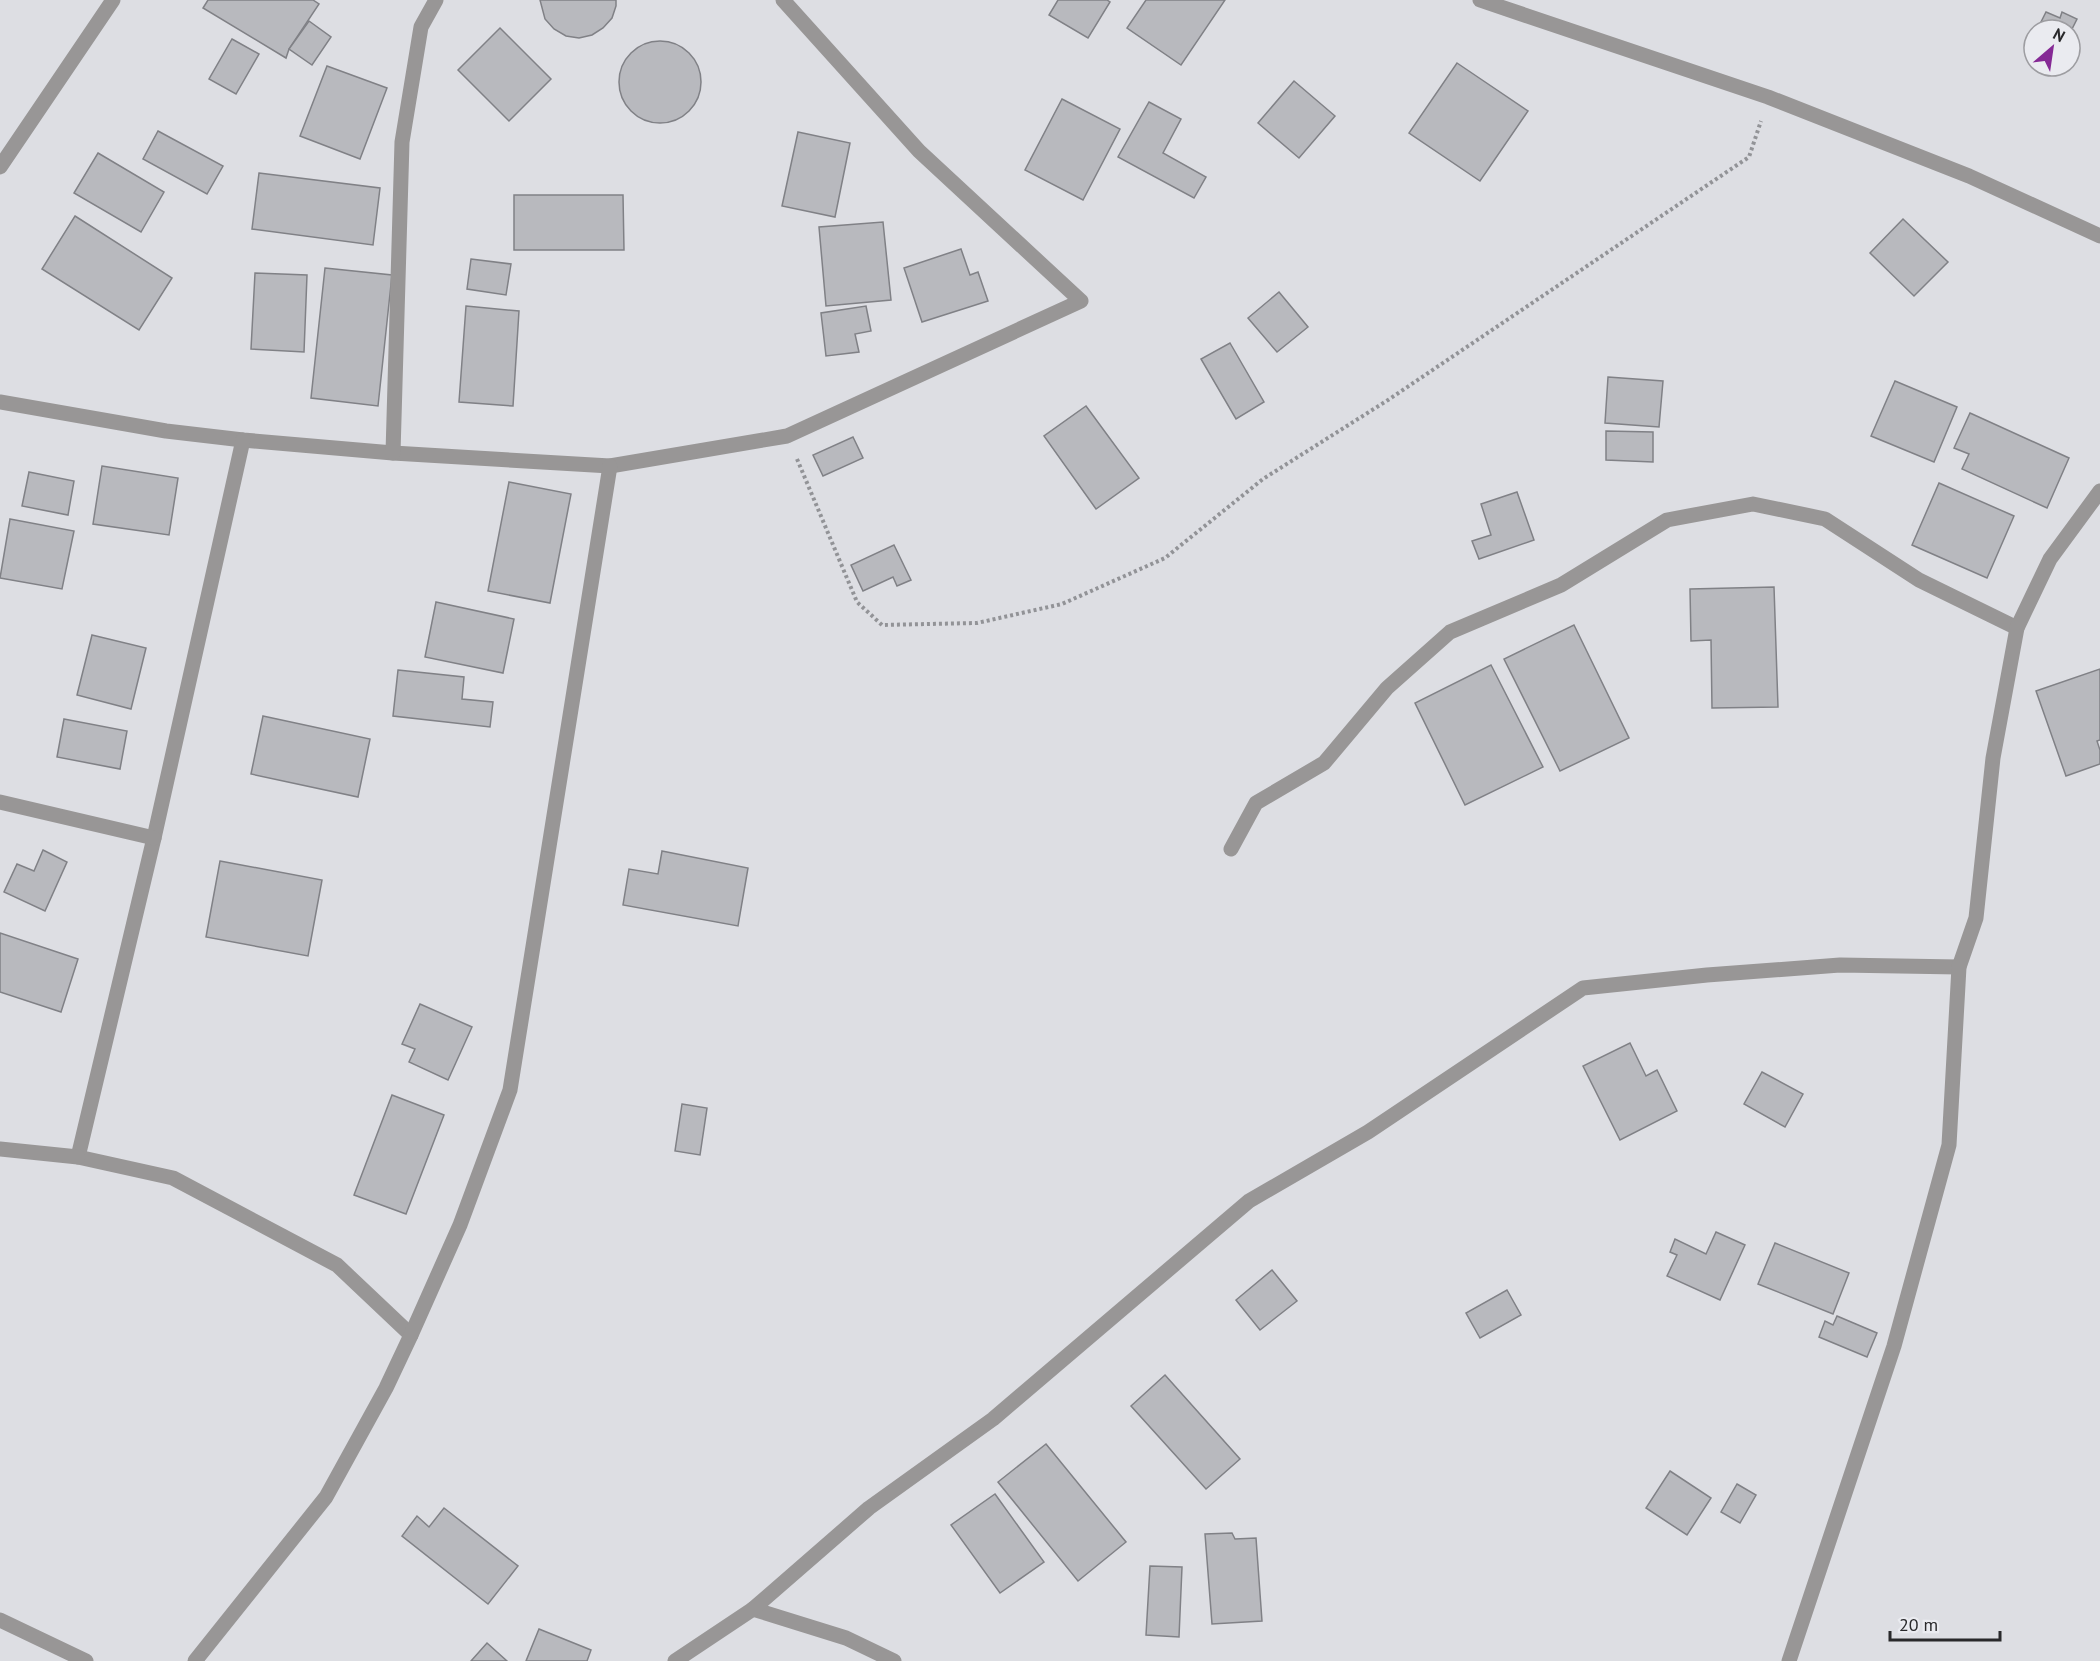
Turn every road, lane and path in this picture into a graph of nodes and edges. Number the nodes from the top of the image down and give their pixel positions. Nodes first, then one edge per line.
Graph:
1 (113, 0) edge
2 (436, 0) edge
3 (783, 0) edge
4 (1480, 0) edge
5 (1768, 97) junction
6 (0, 167) edge
7 (2100, 236) edge
8 (0, 402) edge
9 (787, 435) junction
10 (243, 440) junction
11 (393, 453) junction
12 (610, 466) junction
13 (2100, 491) edge
14 (2017, 628) junction
15 (0, 802) edge
16 (154, 838) junction
17 (1231, 849) dead end
18 (1959, 967) junction
19 (0, 1149) edge
20 (78, 1157) junction
21 (411, 1335) junction
22 (753, 1609) junction
23 (0, 1620) edge
24 (86, 1661) edge
25 (195, 1661) edge
26 (675, 1661) edge
27 (894, 1661) edge
28 (1789, 1661) edge

1 - 6 street
2 - 11 street
3 - 9 street
4 - 5 street
5 - 7 street
5 - 9 path
8 - 10 street
9 - 12 street
10 - 11 street
10 - 16 street
11 - 12 street
12 - 21 street
13 - 14 street
14 - 17 street
14 - 18 street
15 - 16 street
16 - 20 street
18 - 22 street
18 - 28 street
19 - 20 street
20 - 21 street
21 - 25 street
22 - 26 street
22 - 27 street
23 - 24 street

